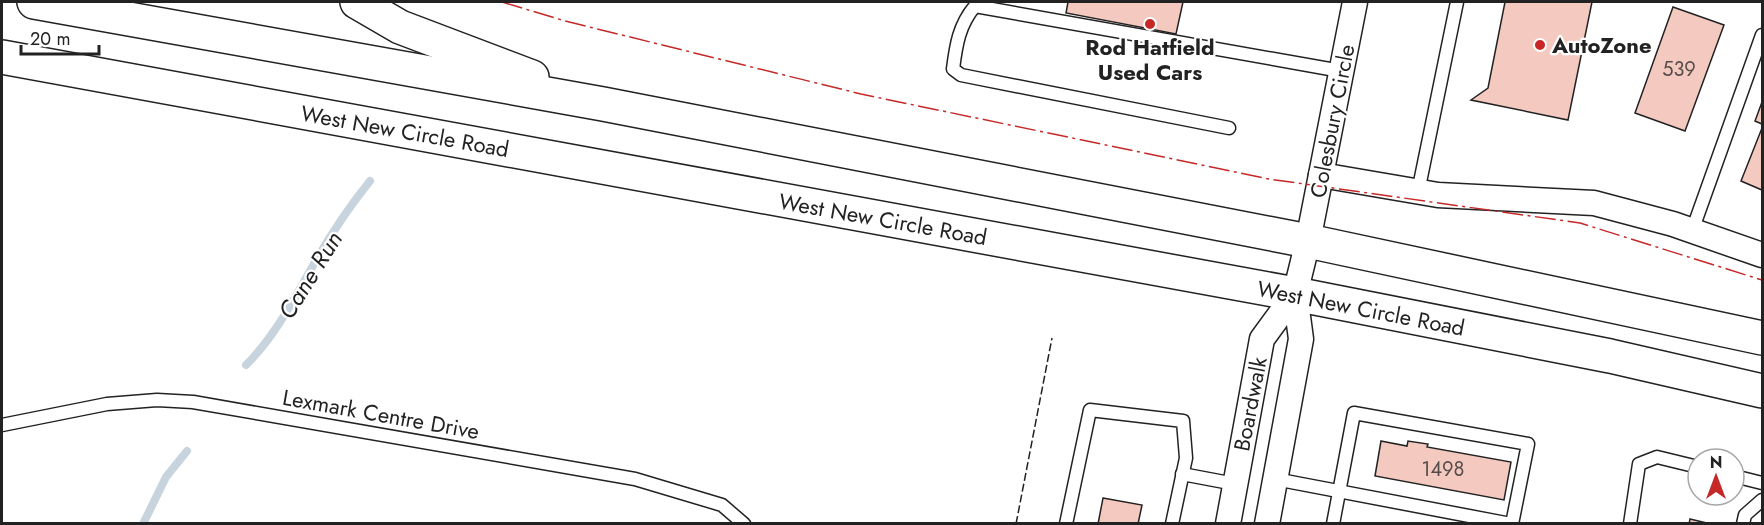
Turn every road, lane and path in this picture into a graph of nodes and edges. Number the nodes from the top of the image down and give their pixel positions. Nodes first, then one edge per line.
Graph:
1 (34, 2) edge
2 (357, 2) edge
3 (1355, 2) edge
4 (1457, 2) edge
5 (1762, 35) edge
6 (2, 57) edge
7 (1341, 71) junction
8 (603, 104) junction
9 (1229, 128) dead end
10 (1322, 175) junction
11 (1418, 192) junction
12 (1692, 231) junction
13 (1308, 241) junction
14 (1762, 255) edge
15 (1295, 294) junction
16 (1762, 338) edge
17 (1762, 391) edge
18 (2, 424) edge
19 (1686, 464) edge
20 (1182, 474) junction
21 (1275, 479) junction
22 (1746, 479) edge
23 (1762, 483) edge
24 (1235, 484) junction
25 (1339, 492) junction
26 (1762, 500) edge
27 (744, 524) edge
28 (1066, 524) edge
29 (1172, 524) edge
30 (1228, 524) edge
31 (1267, 524) edge
32 (1333, 524) edge
33 (1512, 524) edge
34 (1630, 524) edge
35 (1743, 524) edge

1 - 8 highway
2 - 8 highway
3 - 7 street, Colesbury Circle
4 - 11 lane
5 - 12 lane
6 - 15 highway, West New Circle Road
7 - 9 lane
7 - 10 street, Colesbury Circle
8 - 13 highway
10 - 11 street
10 - 13 street, Colesbury Circle
11 - 12 street
12 - 14 street
13 - 15 street, Boardwalk
13 - 16 highway
15 - 17 highway, West New Circle Road
15 - 21 street, Boardwalk
15 - 24 street, Boardwalk
18 - 27 lane, Lexmark Centre Drive
19 - 34 lane
20 - 24 lane
20 - 28 lane
20 - 29 lane
21 - 25 lane
21 - 31 street, Boardwalk
22 - 23 lane
24 - 30 street, Boardwalk
25 - 32 lane
25 - 33 lane
25 - 33 lane
26 - 35 lane

